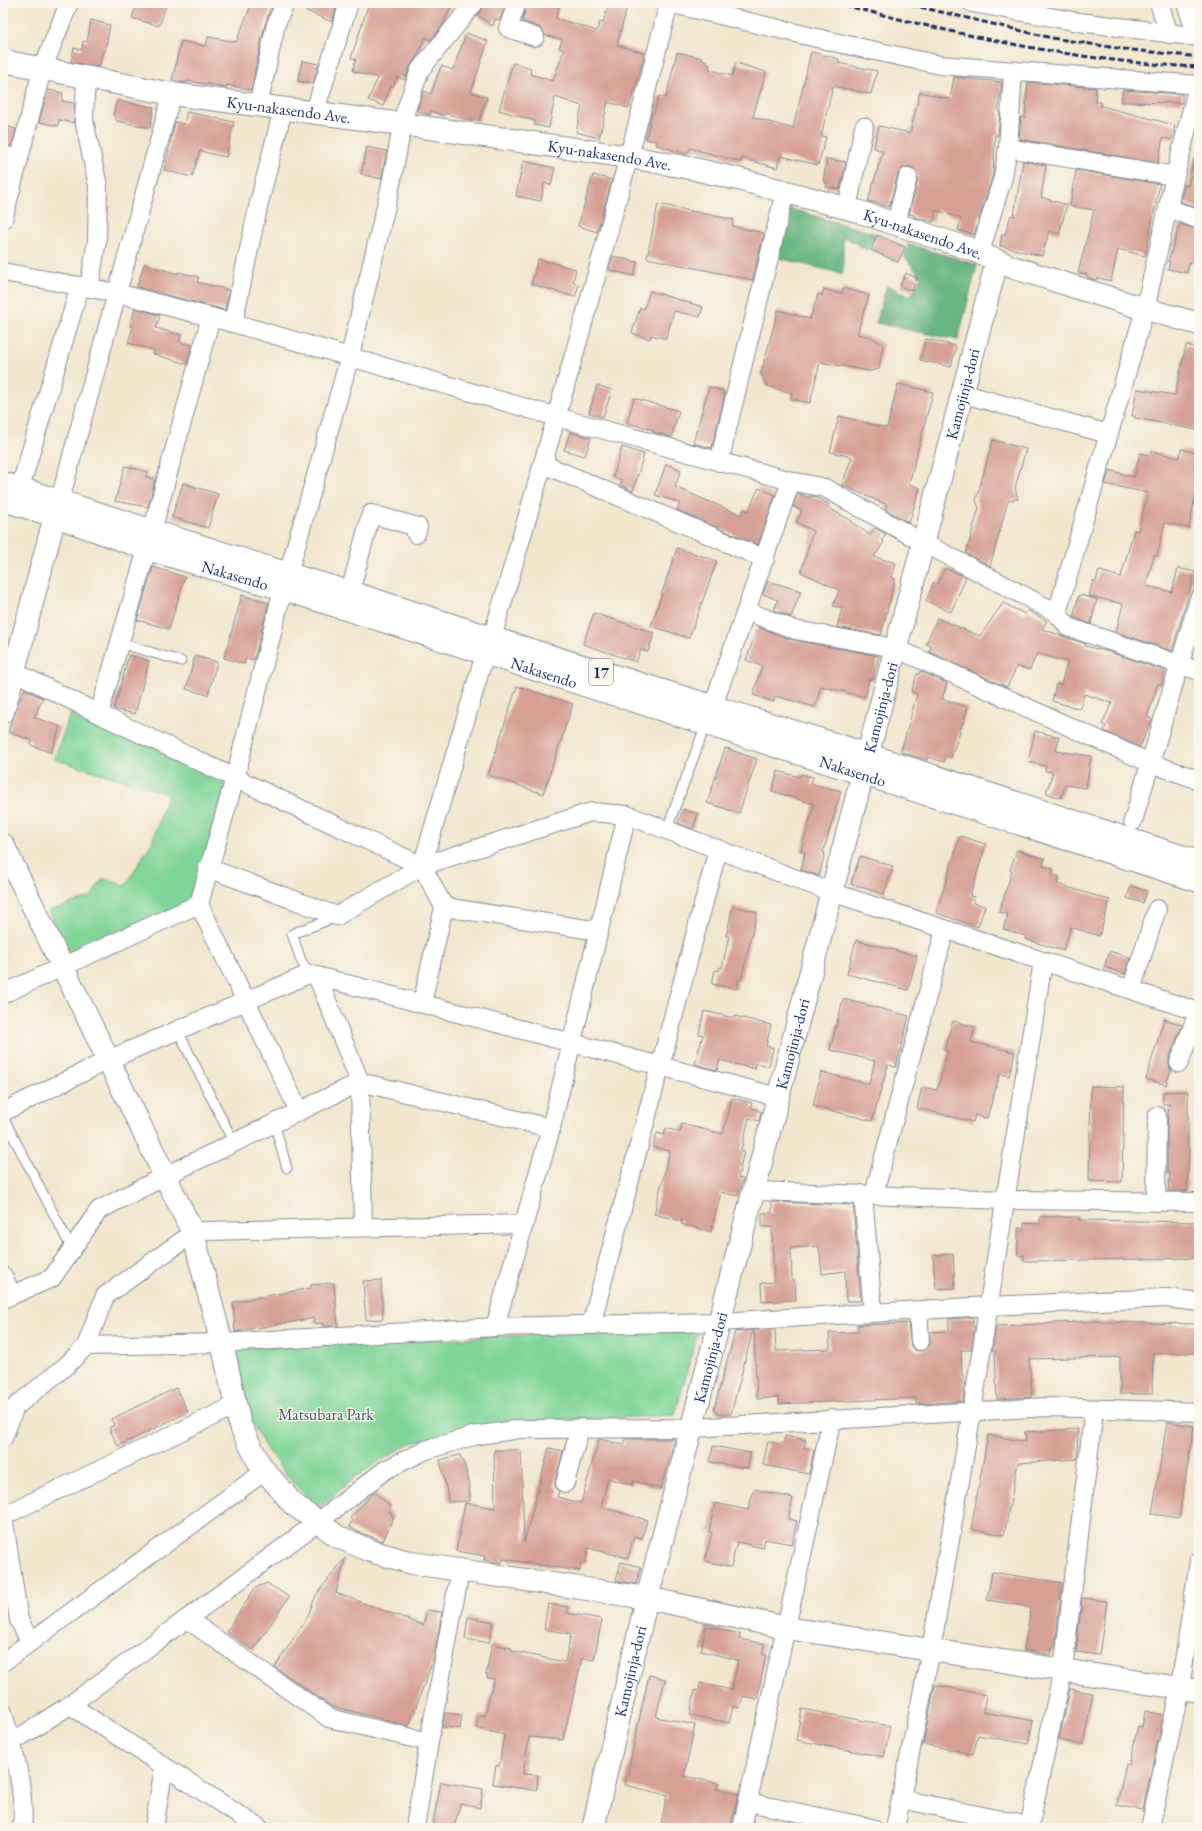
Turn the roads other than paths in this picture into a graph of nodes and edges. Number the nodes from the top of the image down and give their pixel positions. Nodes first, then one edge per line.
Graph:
1 (69, 3) edge
2 (285, 3) edge
3 (349, 3) edge
4 (474, 3) edge
5 (517, 3) edge
6 (669, 3) edge
7 (972, 3) edge
8 (1159, 3) edge
9 (1188, 3) edge
10 (1169, 34) junction
11 (1199, 36) edge
12 (535, 37) dead end
13 (3, 61) edge
14 (42, 70) junction
15 (1013, 72) junction
16 (86, 78) junction
17 (1198, 85) edge
18 (172, 94) junction
19 (258, 106) junction
20 (283, 109) junction
21 (314, 114) junction
22 (402, 124) junction
23 (864, 127) dead end
24 (1008, 148) junction
25 (11, 157) edge
26 (630, 157) junction
27 (1175, 176) junction
28 (908, 177) dead end
29 (786, 192) junction
30 (847, 208) junction
31 (1169, 208) junction
32 (3, 220) edge
33 (1199, 220) edge
34 (896, 223) junction
35 (988, 257) junction
36 (3, 272) edge
37 (84, 287) junction
38 (117, 293) junction
39 (1146, 309) junction
40 (211, 317) junction
41 (233, 323) junction
42 (1199, 324) edge
43 (350, 356) junction
44 (961, 393) junction
45 (557, 417) junction
46 (1108, 434) junction
47 (719, 462) junction
48 (543, 464) junction
49 (791, 481) junction
50 (9, 491) edge
51 (58, 509) junction
52 (416, 534) dead end
53 (150, 540) junction
54 (922, 542) junction
55 (765, 559) junction
56 (285, 582) junction
57 (350, 592) junction
58 (1199, 599) edge
59 (747, 611) junction
60 (1057, 613) junction
61 (120, 643) junction
62 (488, 646) junction
63 (895, 648) junction
64 (181, 661) dead end
65 (1180, 665) junction
66 (9, 669) edge
67 (1199, 671) edge
68 (3, 712) edge
69 (99, 714) junction
70 (709, 715) junction
71 (1150, 763) junction
72 (865, 764) junction
73 (235, 778) junction
74 (1199, 780) edge
75 (628, 815) junction
76 (1133, 821) dead end
77 (667, 829) junction
78 (3, 844) edge
79 (718, 849) junction
80 (1199, 862) edge
81 (422, 866) junction
82 (208, 868) junction
83 (1199, 881) edge
84 (831, 892) junction
85 (198, 904) junction
86 (444, 907) junction
87 (1157, 909) dead end
88 (337, 916) junction
89 (945, 930) junction
90 (599, 931) junction
91 (1043, 962) junction
92 (62, 968) junction
93 (313, 975) junction
94 (1131, 990) junction
95 (3, 994) edge
96 (246, 1001) junction
97 (422, 1003) junction
98 (1198, 1012) edge
99 (178, 1031) junction
100 (573, 1042) junction
101 (108, 1060) junction
102 (1179, 1063) dead end
103 (660, 1067) junction
104 (360, 1082) junction
105 (778, 1097) junction
106 (299, 1111) junction
107 (3, 1112) edge
108 (1157, 1116) dead end
109 (3, 1117) edge
110 (274, 1123) junction
111 (551, 1128) junction
112 (234, 1143) junction
113 (287, 1168) dead end
114 (164, 1176) junction
115 (755, 1191) junction
116 (869, 1194) junction
117 (1006, 1200) junction
118 (1156, 1202) junction
119 (1199, 1202) edge
120 (524, 1224) junction
121 (362, 1226) junction
122 (193, 1233) junction
123 (72, 1249) junction
124 (3, 1276) edge
125 (8, 1297) edge
126 (1199, 1302) edge
127 (989, 1306) junction
128 (918, 1311) junction
129 (873, 1313) junction
130 (719, 1322) junction
131 (592, 1325) junction
132 (495, 1327) junction
133 (920, 1341) dead end
134 (221, 1343) junction
135 (86, 1346) junction
136 (236, 1405) junction
137 (1094, 1408) junction
138 (972, 1411) junction
139 (1199, 1412) edge
140 (832, 1418) junction
141 (580, 1428) junction
142 (692, 1428) junction
143 (3, 1438) edge
144 (265, 1471) junction
145 (565, 1483) dead end
146 (3, 1516) edge
147 (318, 1522) junction
148 (1199, 1561) edge
149 (460, 1571) junction
150 (647, 1598) junction
151 (187, 1619) junction
152 (786, 1628) junction
153 (30, 1642) junction
154 (931, 1650) junction
155 (3, 1662) edge
156 (1063, 1670) junction
157 (1190, 1690) edge
158 (70, 1705) junction
159 (3, 1713) edge
160 (12, 1742) junction
161 (429, 1742) junction
162 (164, 1766) junction
163 (901, 1799) junction
164 (748, 1802) junction
165 (1029, 1827) edge
166 (22, 1828) edge
167 (154, 1828) edge
168 (259, 1828) edge
169 (415, 1828) edge
170 (593, 1828) edge
171 (742, 1828) edge
172 (872, 1828) edge
173 (895, 1828) edge
174 (1150, 1828) edge

1 - 14 street
2 - 19 street
3 - 21 street
4 - 22 street
5 - 12 street
6 - 15 street
6 - 26 street
7 - 10 street
8 - 10 street
9 - 11 main road
10 - 11 street
13 - 14 main road, Kyu-nakasendo Ave.
14 - 16 main road, Kyu-nakasendo Ave.
14 - 25 street
15 - 17 street
15 - 24 street
16 - 18 main road, Kyu-nakasendo Ave.
16 - 37 street
17 - 27 street
18 - 19 main road, Kyu-nakasendo Ave.
18 - 38 street
19 - 20 main road, Kyu-nakasendo Ave.
20 - 21 main road, Kyu-nakasendo Ave.
20 - 41 street
21 - 22 main road, Kyu-nakasendo Ave.
22 - 26 main road, Kyu-nakasendo Ave.
22 - 43 street
23 - 30 street
24 - 27 street
24 - 35 street
25 - 32 street
26 - 29 main road, Kyu-nakasendo Ave.
26 - 45 street
27 - 31 street
28 - 34 street
29 - 30 main road, Kyu-nakasendo Ave.
29 - 47 street
30 - 34 main road, Kyu-nakasendo Ave.
31 - 33 street
31 - 39 street
34 - 35 main road, Kyu-nakasendo Ave.
35 - 39 main road, Kyu-nakasendo Ave.
35 - 44 main road, Kamojinja-dori
36 - 37 street
37 - 38 street
37 - 50 street
38 - 40 street
38 - 51 street
39 - 42 main road, Kyu-nakasendo Ave.
39 - 46 street
40 - 41 street
40 - 53 street
41 - 43 street
43 - 45 street
43 - 56 street
44 - 46 street
44 - 54 main road, Kamojinja-dori
45 - 47 street
45 - 48 street
46 - 60 street
47 - 49 street
48 - 55 street
48 - 62 street
49 - 54 street
49 - 55 street
50 - 51 main road, Nakasendo / 17
51 - 53 main road, Nakasendo / 17
51 - 66 main road
52 - 57 street
53 - 56 main road, Nakasendo / 17
53 - 61 street
54 - 60 street
54 - 63 main road, Kamojinja-dori
55 - 59 street
56 - 57 main road, Nakasendo / 17
56 - 62 main road, Nakasendo / 17
56 - 73 street
57 - 62 main road, Nakasendo / 17
58 - 65 street
59 - 63 street
59 - 70 street
60 - 65 street
61 - 64 lane
61 - 69 street
62 - 70 main road, Nakasendo / 17
62 - 81 street
63 - 71 street
63 - 72 main road, Kamojinja-dori
65 - 67 street
65 - 71 street
66 - 68 main road
66 - 69 street
69 - 73 street
70 - 72 main road, Nakasendo / 17
70 - 77 lane
71 - 74 street
71 - 76 street
72 - 80 main road, Nakasendo / 17
72 - 83 main road, Nakasendo / 17
72 - 84 main road, Kamojinja-dori
73 - 81 street
73 - 82 street
75 - 77 street
75 - 81 street
75 - 90 street
77 - 79 street
78 - 92 main road
79 - 84 street
79 - 103 street
81 - 86 street
81 - 88 street
82 - 85 street
82 - 88 street
84 - 89 street
84 - 105 main road, Kamojinja-dori
85 - 92 street
85 - 96 street
86 - 90 street
86 - 97 street
87 - 94 street
88 - 93 lane
89 - 91 street
89 - 116 street
90 - 100 street
91 - 94 street
91 - 117 street
92 - 95 street
92 - 101 main road
93 - 96 street
93 - 97 street
93 - 104 street
94 - 98 street
96 - 99 street
96 - 106 street
97 - 100 street
98 - 102 street
99 - 101 street
99 - 112 lane
100 - 103 street
100 - 111 street
101 - 107 street
101 - 114 main road
103 - 105 street
103 - 131 street
104 - 106 street
104 - 111 street
104 - 121 street
105 - 115 main road, Kamojinja-dori
106 - 110 street
108 - 118 street
109 - 123 lane
110 - 112 street
110 - 113 lane
111 - 120 street
112 - 114 street
114 - 122 main road
114 - 123 street
115 - 116 street
115 - 130 main road, Kamojinja-dori
116 - 117 street
116 - 129 street
117 - 118 street
117 - 127 street
118 - 119 street
120 - 121 street
120 - 132 street
121 - 122 street
122 - 134 main road
122 - 135 street
123 - 125 street
124 - 125 street
126 - 127 street
127 - 128 street
127 - 138 street
128 - 129 street
128 - 133 street
129 - 130 street
130 - 131 street
130 - 142 main road, Kamojinja-dori
131 - 132 street
132 - 134 street
134 - 135 street
134 - 136 main road
135 - 143 street
136 - 144 main road
136 - 146 street
137 - 138 street
137 - 139 street
137 - 156 street
138 - 140 street
138 - 154 street
140 - 142 street
140 - 152 street
141 - 142 street
141 - 145 street
141 - 147 street
142 - 150 main road, Kamojinja-dori
144 - 147 main road
144 - 153 street
146 - 153 street
147 - 149 main road
147 - 151 street
148 - 157 street
149 - 150 main road
149 - 161 street
150 - 152 main road
150 - 170 main road, Kamojinja-dori
151 - 158 street
151 - 161 street
152 - 154 main road
152 - 164 street
153 - 155 street
154 - 156 main road
154 - 163 street
156 - 157 main road
156 - 165 street
157 - 174 street
158 - 160 street
158 - 162 street
159 - 160 street
160 - 166 street
161 - 169 street
162 - 167 street
162 - 168 street
163 - 165 street
163 - 173 street
164 - 171 street
164 - 172 street

